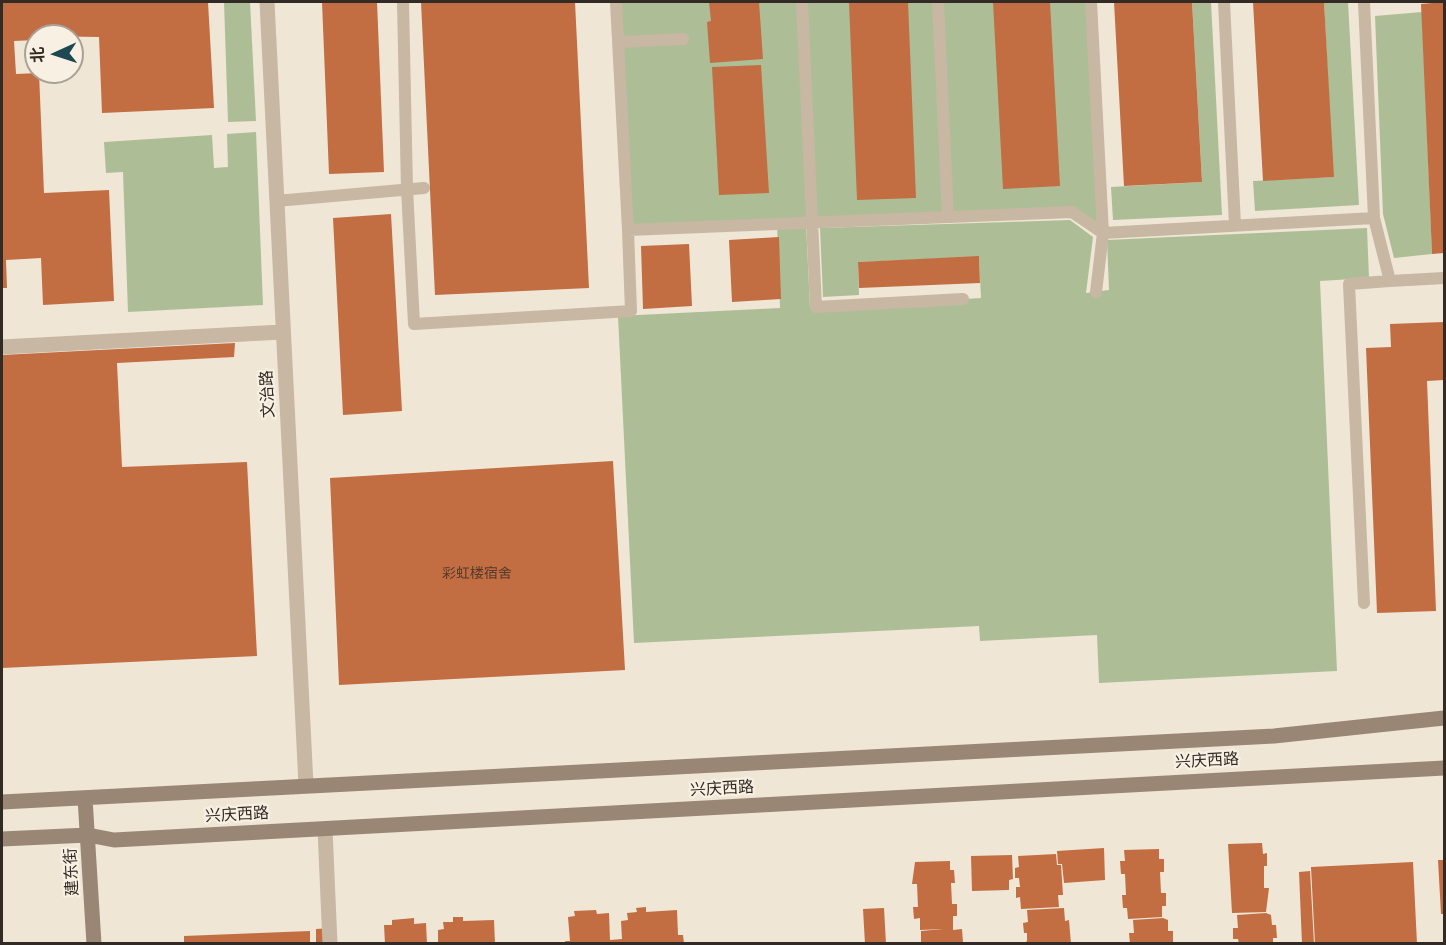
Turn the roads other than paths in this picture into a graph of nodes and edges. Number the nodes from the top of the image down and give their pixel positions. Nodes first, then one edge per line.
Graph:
1 (267, 2) edge
2 (403, 2) edge
3 (616, 2) edge
4 (802, 2) edge
5 (938, 2) edge
6 (1091, 2) edge
7 (1224, 2) edge
8 (1364, 2) edge
9 (683, 39) dead end
10 (618, 42) junction
11 (424, 188) dead end
12 (407, 189) junction
13 (276, 201) junction
14 (948, 217) junction
15 (1374, 218) junction
16 (813, 223) junction
17 (1235, 225) junction
18 (628, 230) junction
19 (1103, 233) junction
20 (1444, 278) edge
21 (1390, 280) junction
22 (1096, 292) dead end
23 (963, 299) dead end
24 (282, 332) junction
25 (2, 347) edge
26 (1364, 603) dead end
27 (1444, 718) edge
28 (1444, 768) edge
29 (306, 785) junction
30 (85, 798) junction
31 (2, 802) edge
32 (325, 829) junction
33 (88, 835) junction
34 (2, 839) edge
35 (93, 944) edge
36 (330, 944) edge

1 - 13 street, 文治路
2 - 12 lane
3 - 10 lane
4 - 16 lane
5 - 14 lane
6 - 19 lane
7 - 17 lane
8 - 15 lane
9 - 10 lane
10 - 18 lane
11 - 12 lane
12 - 13 lane
12 - 18 lane
13 - 24 street, 文治路
14 - 16 lane
14 - 19 lane
15 - 17 lane
15 - 21 lane
16 - 18 lane
16 - 23 lane
17 - 19 lane
19 - 22 lane
20 - 21 lane
21 - 26 lane
24 - 25 street
24 - 29 street, 文治路
27 - 29 main road, 兴庆西路
28 - 32 main road, 兴庆西路
29 - 30 main road, 兴庆西路
30 - 31 main road, 兴庆西路
30 - 33 main road, 建东街
32 - 33 main road, 兴庆西路
32 - 36 street
33 - 34 main road, 兴庆西路
33 - 35 main road, 建东街

